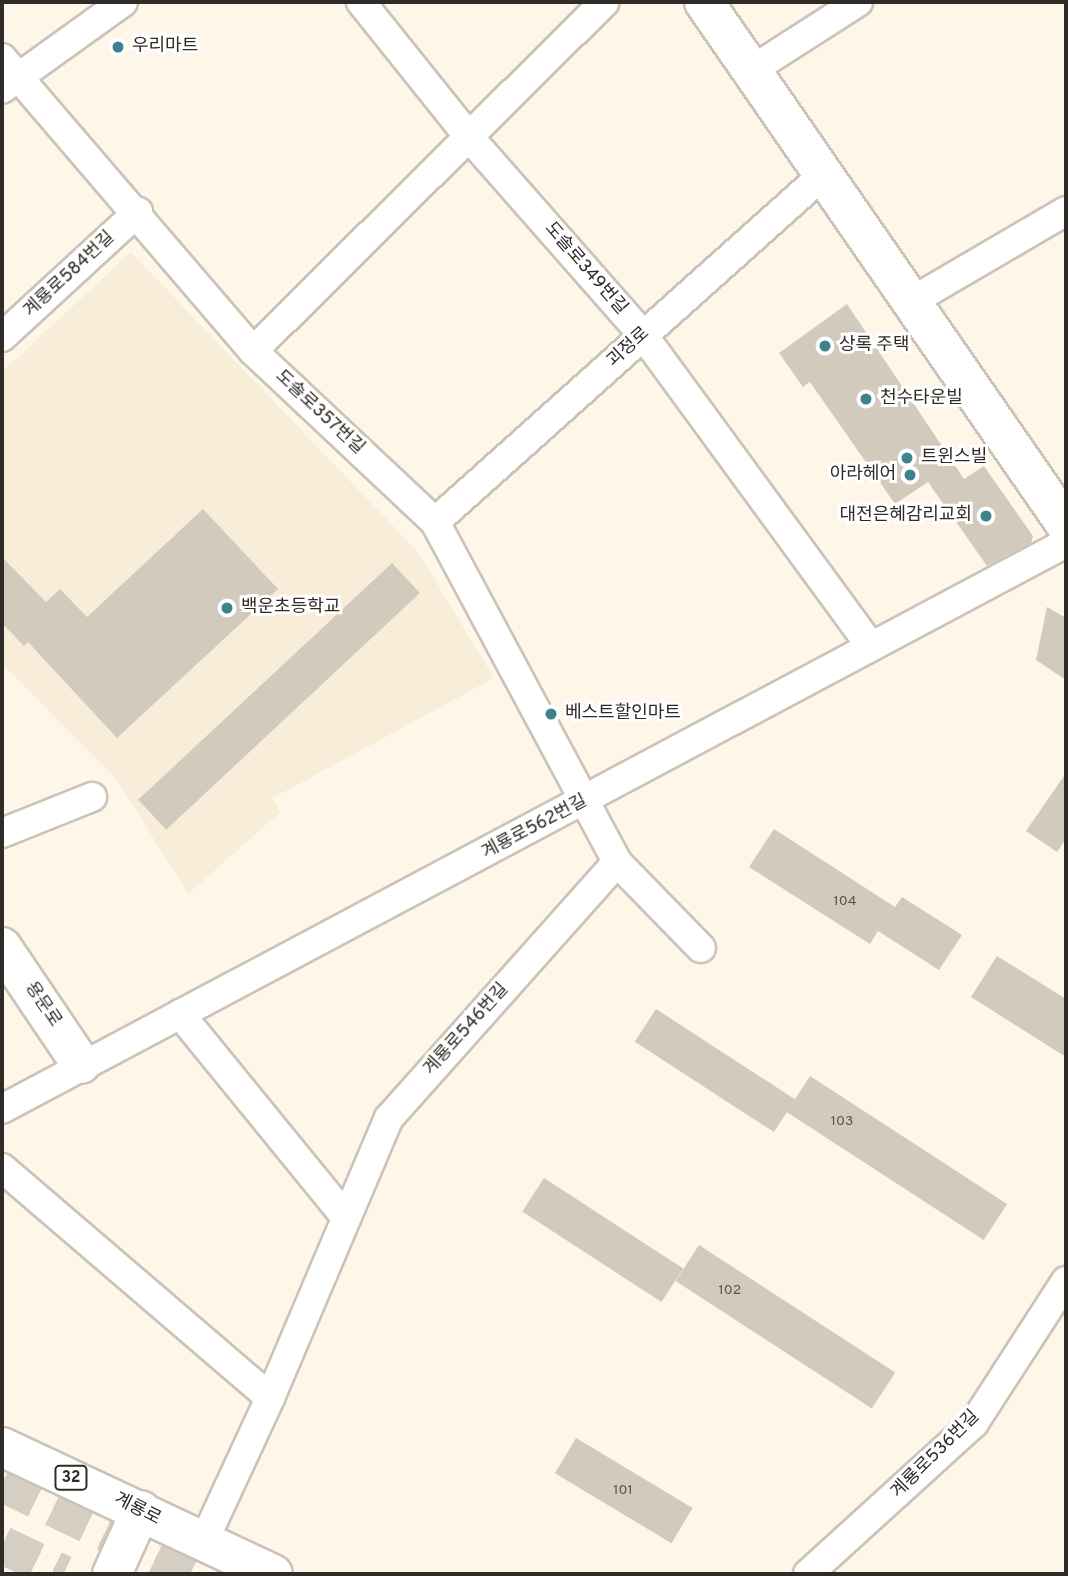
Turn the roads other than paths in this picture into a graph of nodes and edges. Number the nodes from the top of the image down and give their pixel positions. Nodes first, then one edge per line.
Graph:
1 (123, 2) edge
2 (361, 2) edge
3 (604, 2) edge
4 (704, 2) edge
5 (858, 2) edge
6 (752, 70) junction
7 (6, 75) edge
8 (469, 137) junction
9 (824, 173) junction
10 (1066, 211) edge
11 (138, 212) junction
12 (912, 301) junction
13 (643, 335) junction
14 (2, 337) edge
15 (253, 351) junction
16 (435, 522) junction
17 (1066, 526) edge
18 (1066, 543) edge
19 (871, 647) junction
20 (92, 797) dead end
21 (584, 802) junction
22 (2, 833) edge
23 (617, 862) junction
24 (2, 947) edge
25 (701, 948) dead end
26 (180, 1014) junction
27 (82, 1064) junction
28 (2, 1110) edge
29 (2, 1168) edge
30 (344, 1215) junction
31 (1066, 1281) edge
32 (270, 1398) junction
33 (2, 1447) edge
34 (141, 1510) junction
35 (203, 1543) junction
36 (112, 1574) edge
37 (273, 1574) edge
38 (808, 1574) edge

1 - 7 street
2 - 8 street, 도솔로349번길
3 - 8 street
4 - 6 main road
5 - 6 street
6 - 9 main road
7 - 11 street, 도솔로357번길
8 - 13 street, 도솔로349번길
8 - 15 street
9 - 12 main road
9 - 13 street, 괴정로
10 - 12 street
11 - 14 street, 계룡로584번길
11 - 15 street, 도솔로357번길
12 - 17 main road
13 - 16 street, 괴정로
13 - 19 street, 도솔로349번길
15 - 16 street, 도솔로357번길
16 - 21 street, 도솔로357번길
18 - 19 street, 계룡로562번길
19 - 21 street, 계룡로562번길
20 - 22 street
21 - 23 street
21 - 26 street, 계룡로562번길
23 - 25 street
23 - 30 street, 계룡로546번길
24 - 27 main road, 용문로
26 - 27 street, 계룡로562번길
26 - 30 street
27 - 28 street, 계룡로562번길
29 - 32 street
30 - 32 street, 계룡로546번길
31 - 38 street, 계룡로536번길
32 - 35 street, 계룡로546번길
33 - 34 main road, 계룡로 / 32
34 - 35 main road, 계룡로 / 32
34 - 36 main road
35 - 37 main road, 계룡로 / 32

